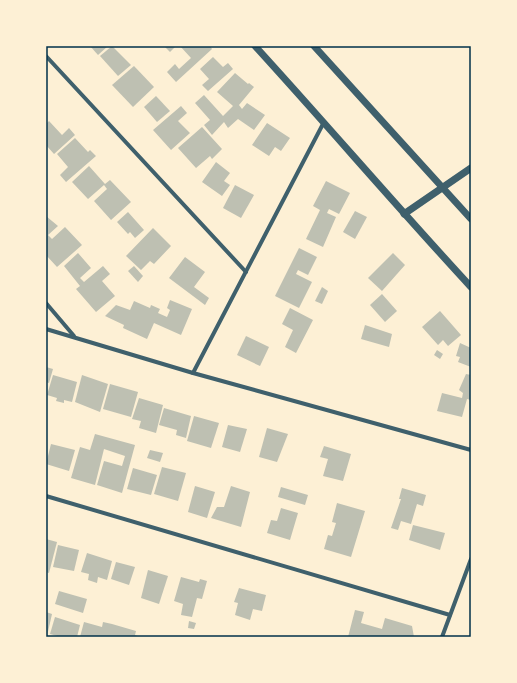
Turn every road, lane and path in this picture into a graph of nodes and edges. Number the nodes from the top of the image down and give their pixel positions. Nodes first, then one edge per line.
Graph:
1 (255, 46) edge
2 (314, 46) edge
3 (46, 56) edge
4 (324, 122) junction
5 (471, 168) edge
6 (444, 187) junction
7 (404, 214) junction
8 (471, 219) edge
9 (246, 272) junction
10 (471, 287) edge
11 (46, 303) edge
12 (46, 329) edge
13 (74, 337) junction
14 (193, 372) junction
15 (471, 450) edge
16 (46, 496) edge
17 (471, 560) edge
18 (450, 615) junction
19 (442, 637) edge

1 - 4 street
2 - 6 street
3 - 9 street
4 - 7 street
4 - 9 street
5 - 6 street
6 - 7 street
6 - 8 street
7 - 10 street
9 - 14 street
11 - 13 street
12 - 13 street
13 - 14 street
14 - 15 street
16 - 18 street
17 - 18 street
18 - 19 street

